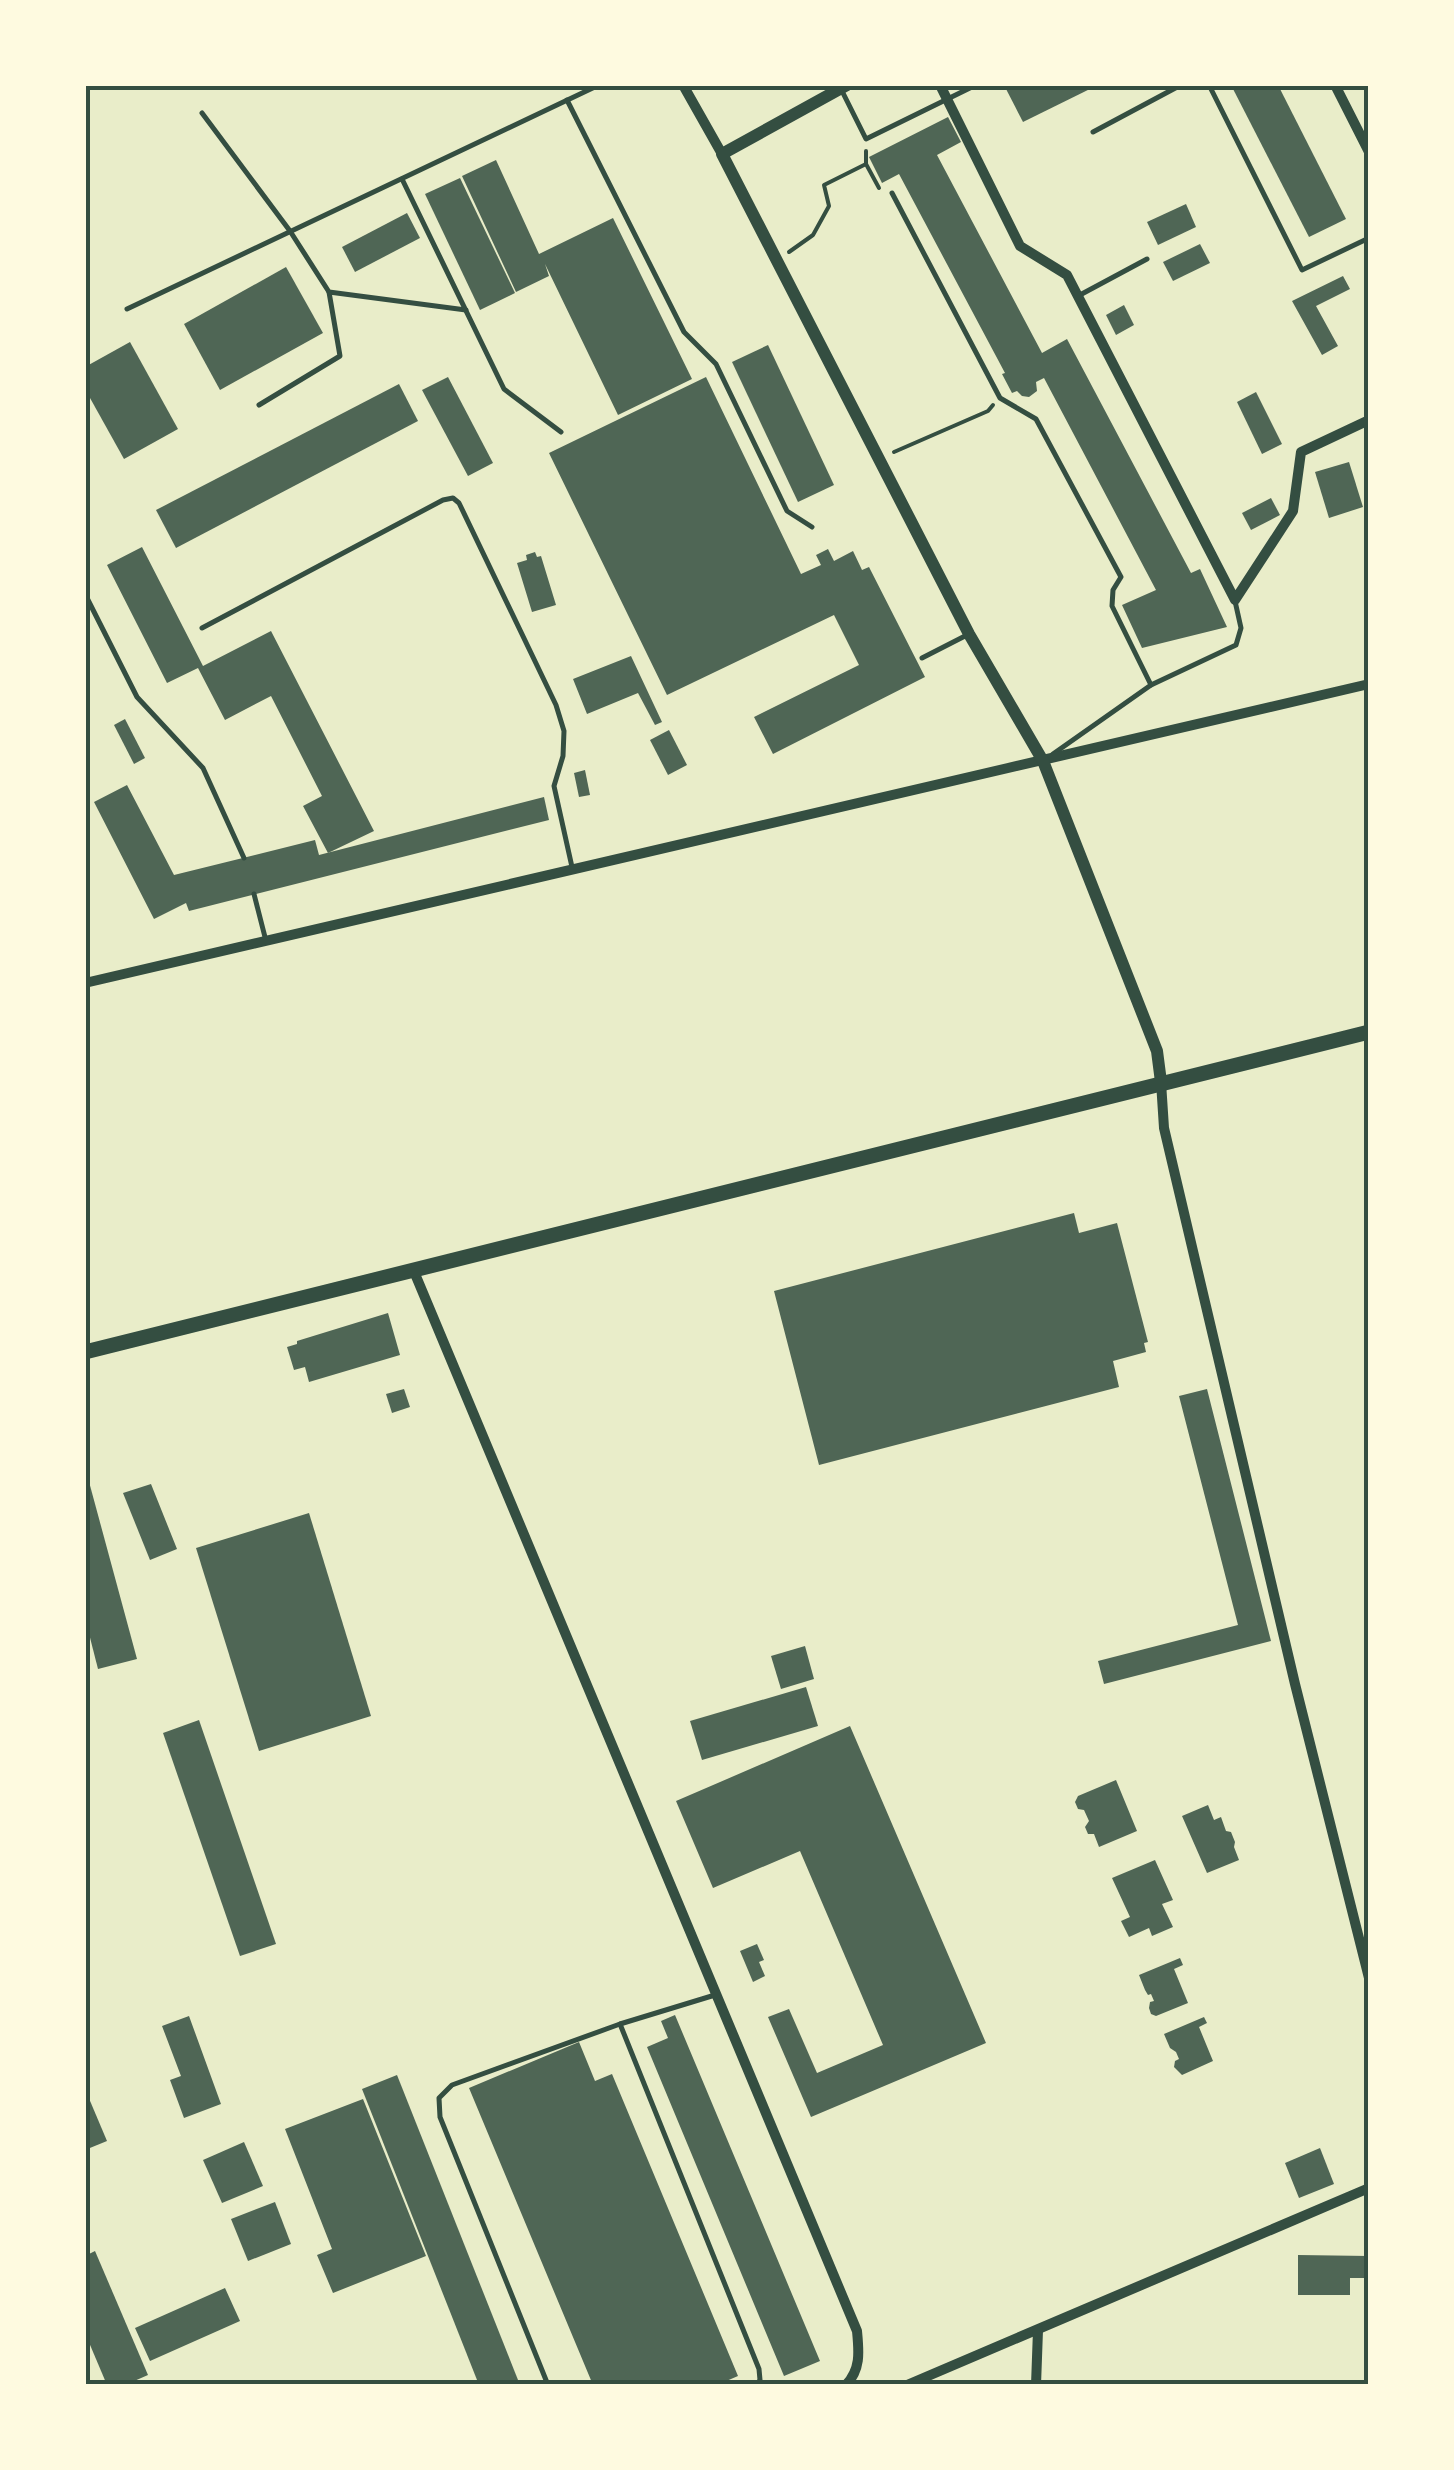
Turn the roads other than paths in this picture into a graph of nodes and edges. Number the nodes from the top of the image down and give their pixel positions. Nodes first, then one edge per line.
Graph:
1 (599, 85) edge
2 (683, 85) edge
3 (940, 85) edge
4 (976, 85) edge
5 (1180, 85) edge
6 (1209, 85) edge
7 (1335, 85) edge
8 (844, 87) edge
9 (567, 100) junction
10 (947, 100) junction
11 (202, 113) dead end
12 (1093, 132) dead end
13 (1369, 152) edge
14 (722, 154) junction
15 (402, 178) junction
16 (892, 193) road end
17 (290, 232) junction
18 (1369, 238) edge
19 (1147, 260) dead end
20 (329, 292) junction
21 (1078, 296) junction
22 (127, 309) dead end
23 (466, 310) junction
24 (259, 405) dead end
25 (1369, 420) edge
26 (560, 432) dead end
27 (812, 527) dead end
28 (85, 594) edge
29 (1234, 600) junction
30 (202, 628) dead end
31 (969, 634) junction
32 (922, 658) dead end
33 (1369, 684) edge
34 (1151, 685) junction
35 (1042, 762) junction
36 (244, 858) dead end
37 (573, 870) junction
38 (254, 894) dead end
39 (266, 941) junction
40 (85, 982) edge
41 (1369, 1032) edge
42 (1160, 1082) junction
43 (413, 1269) junction
44 (85, 1352) edge
45 (1369, 1978) edge
46 (715, 1994) junction
47 (620, 2024) junction
48 (1369, 2188) edge
49 (1038, 2330) junction
50 (548, 2385) edge
51 (756, 2385) edge
52 (846, 2385) edge
53 (907, 2385) edge
54 (1036, 2385) edge

1 - 9 lane
2 - 14 street
3 - 10 street
4 - 10 lane
5 - 12 lane
6 - 18 lane
7 - 13 street
8 - 10 lane
8 - 14 street
9 - 15 lane
9 - 27 lane
10 - 21 street
11 - 17 lane
14 - 31 street
15 - 17 lane
15 - 23 lane
16 - 34 lane
17 - 20 lane
17 - 22 lane
19 - 21 lane
20 - 23 lane
20 - 24 lane
21 - 29 street
23 - 26 lane
25 - 29 street
28 - 36 lane
29 - 34 lane
30 - 37 lane
31 - 32 lane
31 - 35 street
33 - 35 street
34 - 35 lane
35 - 37 street
35 - 42 street
37 - 39 street
38 - 39 lane
39 - 40 street
41 - 42 main road
42 - 43 main road
42 - 45 street
43 - 44 main road
43 - 46 street
46 - 47 lane
46 - 52 street
47 - 50 lane
47 - 51 lane
48 - 49 street
49 - 53 street
49 - 54 street

